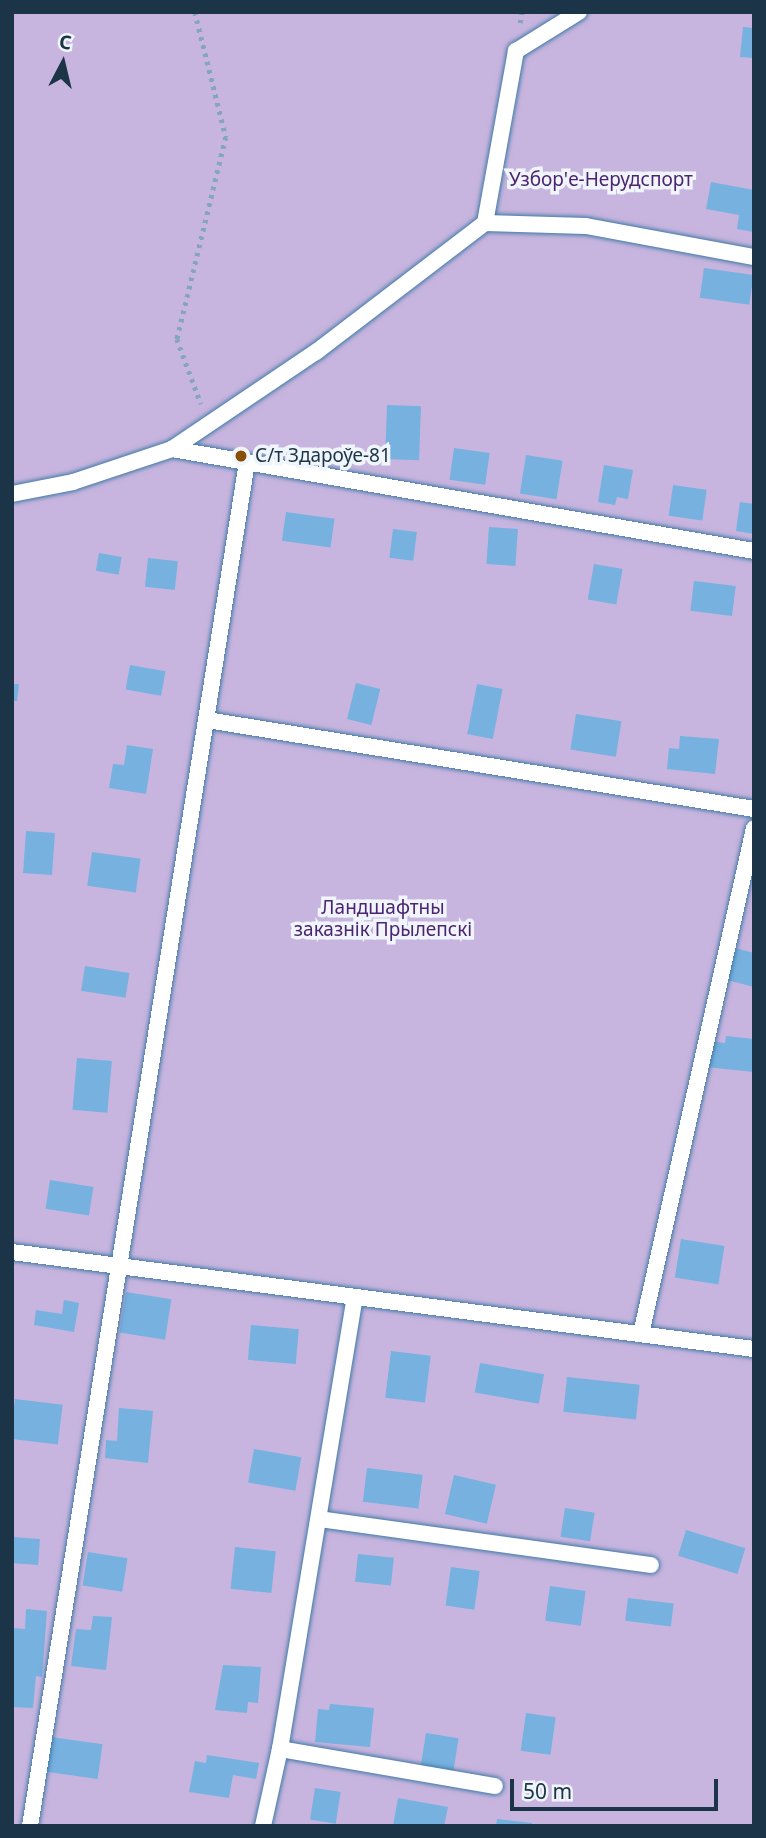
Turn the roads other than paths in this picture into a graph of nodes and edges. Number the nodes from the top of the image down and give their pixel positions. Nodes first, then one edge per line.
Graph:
1 (579, 12) edge
2 (485, 223) junction
3 (754, 257) edge
4 (172, 449) junction
5 (247, 462) junction
6 (12, 494) edge
7 (754, 551) edge
8 (207, 720) junction
9 (754, 809) edge
10 (754, 828) edge
11 (12, 1252) edge
12 (122, 1267) junction
13 (355, 1297) junction
14 (641, 1334) junction
15 (754, 1349) edge
16 (319, 1519) junction
17 (651, 1565) dead end
18 (280, 1749) junction
19 (495, 1786) dead end
20 (30, 1826) edge
21 (263, 1826) edge

1 - 2 lane
2 - 3 lane
2 - 4 lane
4 - 5 lane
4 - 6 lane
5 - 7 lane
5 - 8 lane
8 - 9 lane
8 - 12 lane
10 - 14 lane
11 - 12 lane
12 - 13 lane
12 - 20 lane
13 - 14 lane
13 - 16 lane
14 - 15 lane
16 - 17 lane
16 - 18 lane
18 - 19 lane
18 - 21 lane

